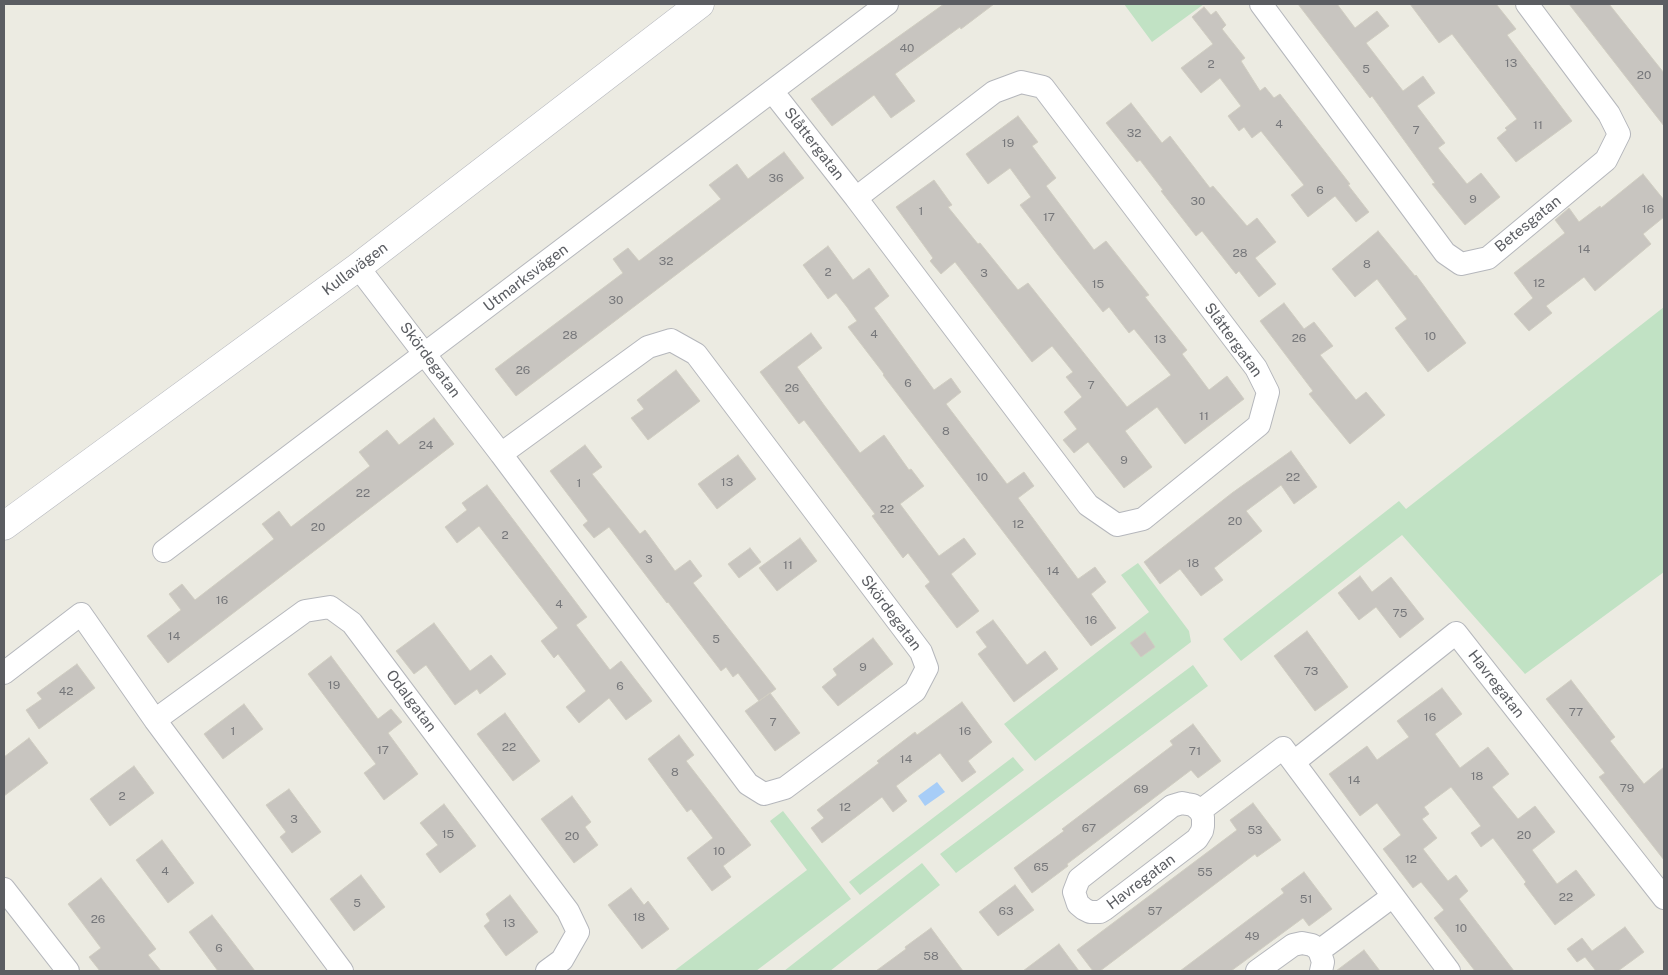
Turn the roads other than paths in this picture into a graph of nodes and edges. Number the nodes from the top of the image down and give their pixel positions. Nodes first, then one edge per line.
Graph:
1 (700, 4) edge
2 (887, 4) edge
3 (1261, 4) edge
4 (1527, 4) edge
5 (772, 91) junction
6 (856, 198) junction
7 (358, 267) junction
8 (425, 354) junction
9 (501, 454) junction
10 (4, 526) edge
11 (164, 551) dead end
12 (4, 673) edge
13 (155, 720) junction
14 (1294, 762) junction
15 (1200, 811) junction
16 (4, 889) edge
17 (1393, 896) junction
18 (1664, 898) edge
19 (1320, 961) edge
20 (68, 971) edge
21 (342, 971) edge
22 (547, 971) edge
23 (1258, 971) edge
24 (1449, 971) edge

1 - 7 street, Kullavägen
2 - 5 street, Utmarksvägen
3 - 4 street, Betesgatan
5 - 6 street, Slåttergatan
5 - 8 street, Utmarksvägen
6 - 6 street, Slåttergatan
7 - 8 street, Skördegatan
7 - 10 street, Kullavägen
8 - 9 street, Skördegatan
8 - 11 street, Utmarksvägen
9 - 9 street, Skördegatan
12 - 13 street
13 - 21 street
13 - 22 street, Odalgatan
14 - 15 street
14 - 17 street
14 - 18 street, Havregatan
15 - 15 street, Havregatan
16 - 20 street
17 - 19 street
17 - 24 street
19 - 23 street

